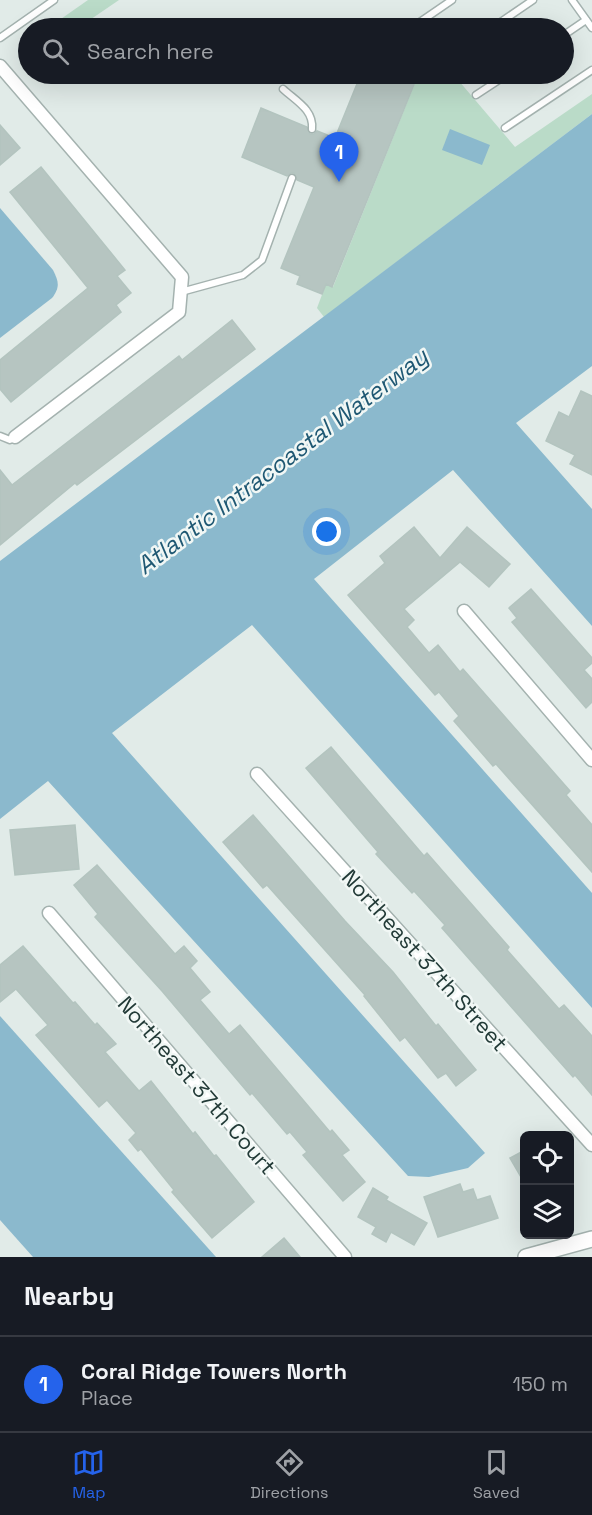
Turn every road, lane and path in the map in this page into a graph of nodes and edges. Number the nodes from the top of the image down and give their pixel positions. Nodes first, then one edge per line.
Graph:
1 (54, 0) edge
2 (452, 0) edge
3 (533, 0) edge
4 (572, 0) edge
5 (28, 18) edge
6 (426, 18) edge
7 (507, 18) edge
8 (586, 20) junction
9 (18, 25) edge
10 (574, 28) edge
11 (592, 28) edge
12 (0, 38) edge
13 (0, 66) edge
14 (592, 70) edge
15 (574, 82) edge
16 (493, 84) edge
17 (571, 84) edge
18 (283, 90) dead end
19 (476, 95) dead end
20 (505, 128) dead end
21 (312, 129) dead end
22 (292, 178) dead end
23 (181, 292) junction
24 (0, 436) edge
25 (15, 437) joint
26 (464, 611) dead end
27 (592, 760) edge
28 (257, 774) dead end
29 (49, 913) dead end
30 (592, 1145) edge
31 (592, 1239) edge
32 (345, 1257) edge
33 (526, 1257) edge

1 - 5 lane
2 - 6 lane
3 - 7 lane
4 - 8 lane
8 - 10 lane
8 - 11 lane
9 - 12 lane
13 - 23 street
14 - 15 lane
16 - 19 lane
17 - 20 lane
18 - 21 lane
22 - 23 lane
23 - 25 street
24 - 25 lane
26 - 27 street
28 - 30 street, Northeast 37th Street
29 - 32 street, Northeast 37th Court
31 - 33 street

